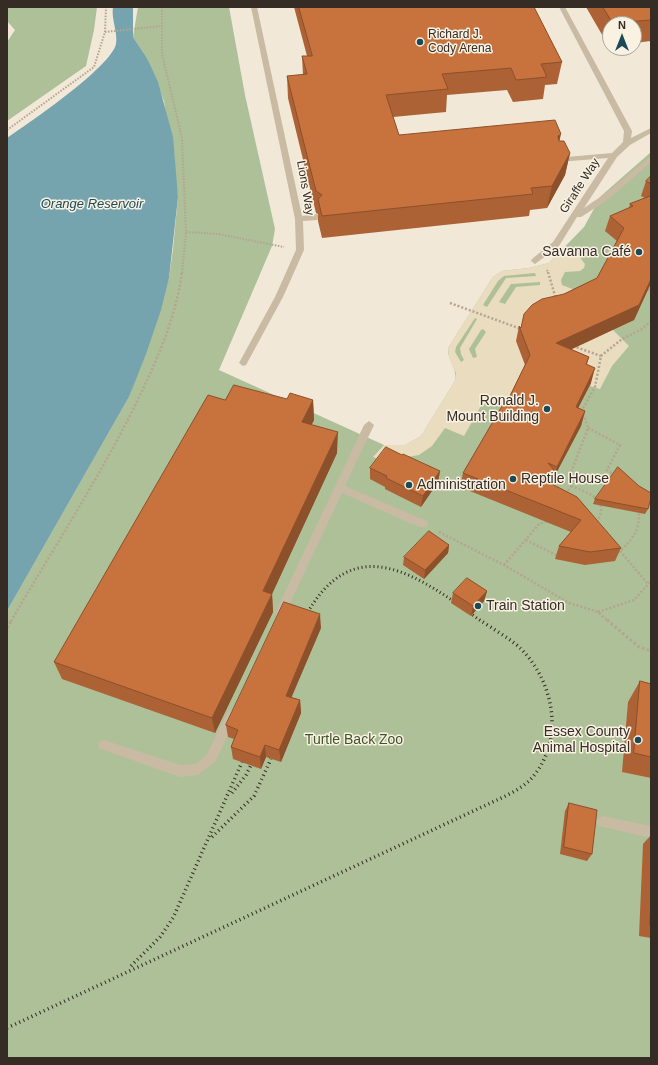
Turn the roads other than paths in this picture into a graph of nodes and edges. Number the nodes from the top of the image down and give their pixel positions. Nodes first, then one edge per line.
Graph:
1 (254, 7) edge
2 (562, 7) edge
3 (651, 130) edge
4 (628, 143) junction
5 (614, 155) junction
6 (651, 158) edge
7 (558, 160) edge
8 (318, 217) edge
9 (574, 218) junction
10 (299, 219) junction
11 (535, 261) dead end
12 (243, 363) dead end
13 (369, 425) dead end
14 (339, 488) junction
15 (423, 524) road end
16 (275, 623) edge
17 (235, 708) edge
18 (104, 745) dead end
19 (603, 822) dead end
20 (651, 832) edge

1 - 10 street, Lions Way
2 - 4 street
3 - 4 street, Giraffe Way
4 - 5 street, Giraffe Way
5 - 7 street
5 - 9 street, Giraffe Way
6 - 9 street
8 - 10 street
9 - 11 street, Giraffe Way
10 - 12 street, Lions Way
13 - 14 street
14 - 15 street
14 - 16 street
17 - 18 street
19 - 20 street

